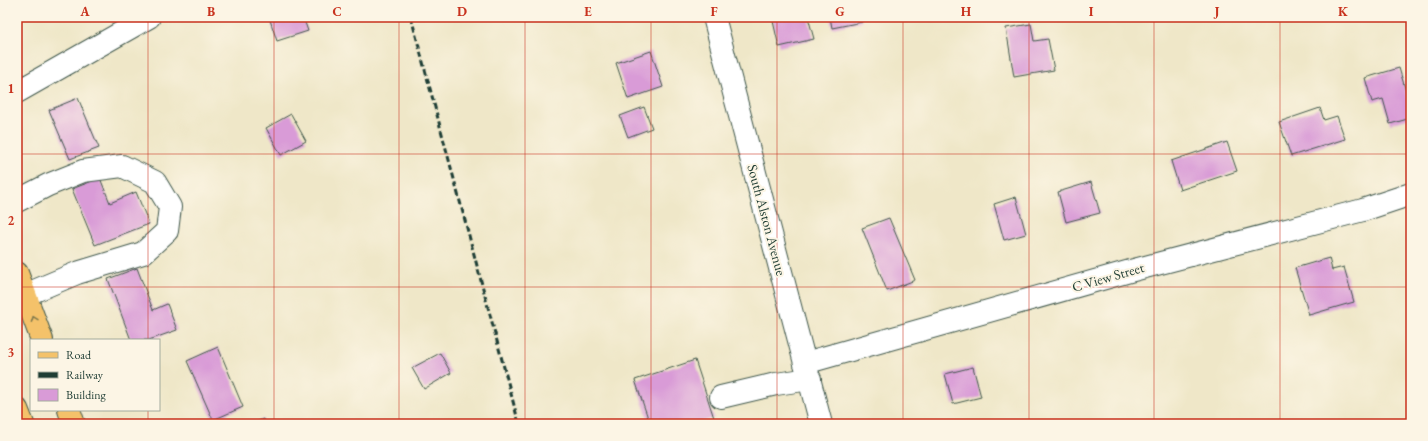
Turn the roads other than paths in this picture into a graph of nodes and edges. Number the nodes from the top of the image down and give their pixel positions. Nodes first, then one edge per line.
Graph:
1 (149, 17) edge
2 (714, 17) edge
3 (17, 92) edge
4 (1411, 194) edge
5 (17, 201) edge
6 (17, 273) edge
7 (25, 295) junction
8 (42, 339) edge
9 (807, 371) junction
10 (721, 396) dead end
11 (17, 409) edge
12 (69, 411) edge
13 (23, 424) edge
14 (74, 424) edge
15 (821, 424) edge

1 - 3 street
2 - 9 street, South Alston Avenue
4 - 9 street, C View Street
5 - 7 street
6 - 7 main road
8 -> 7 main road
9 - 10 street, C View Street
9 - 15 street, South Alston Avenue
11 - 13 main road
12 - 14 main road

